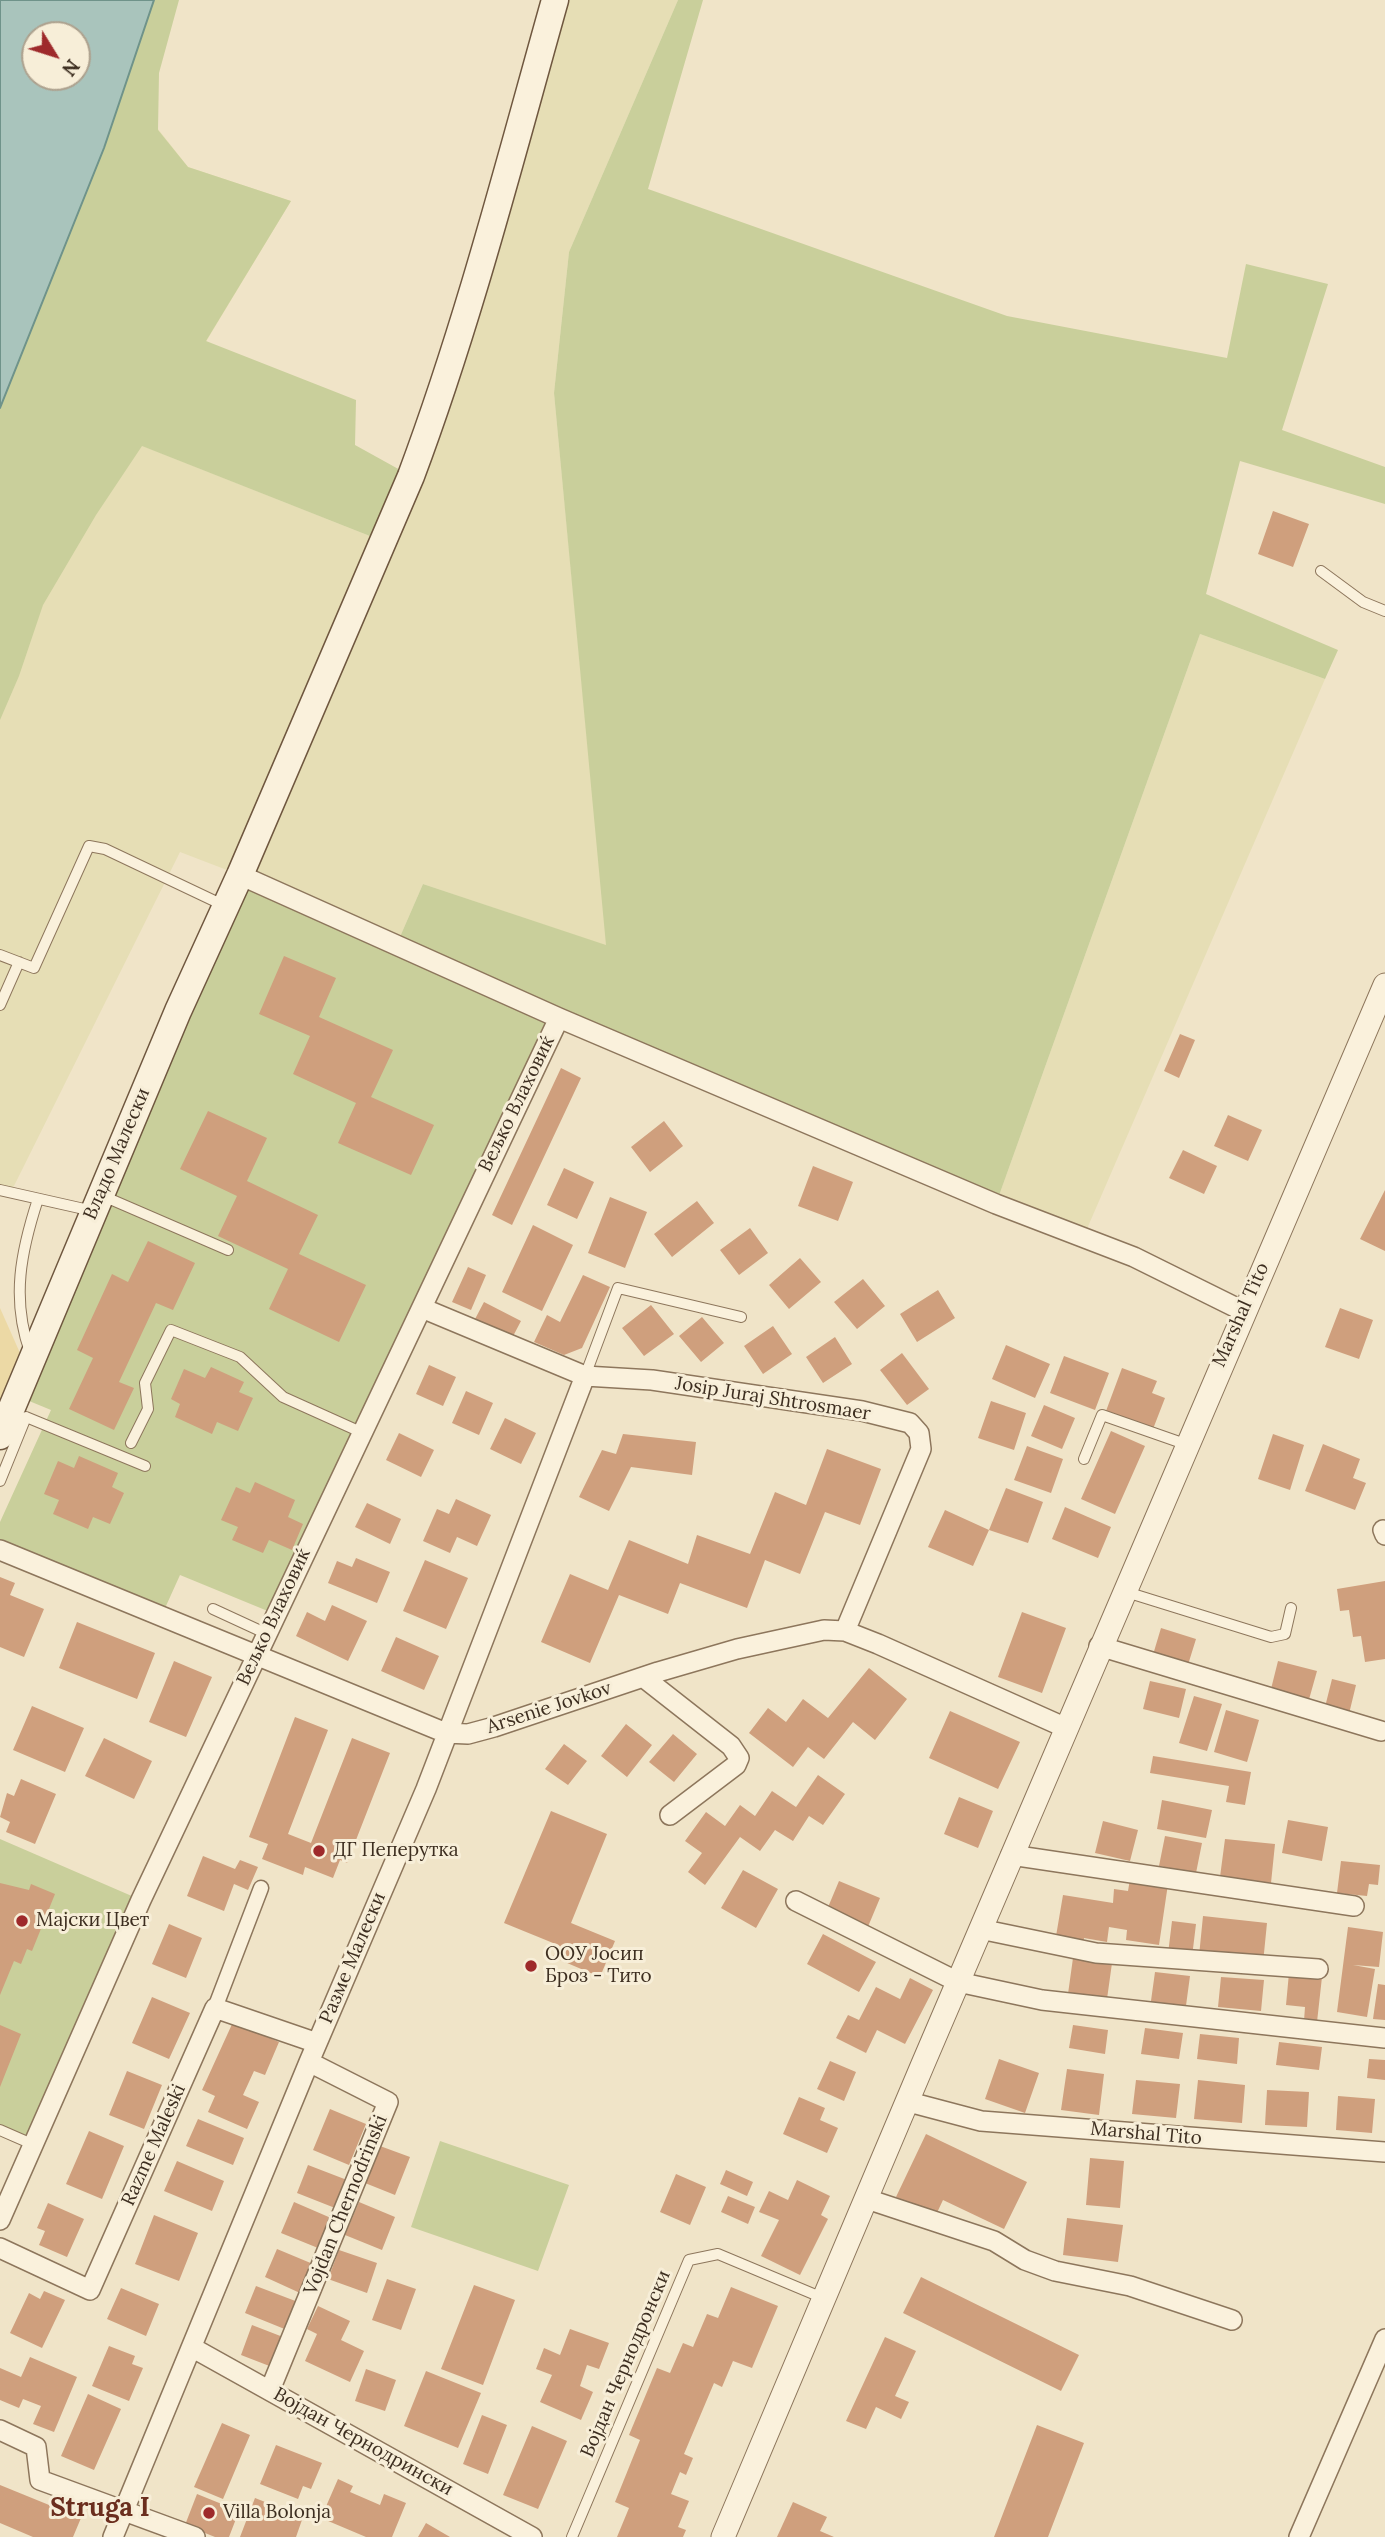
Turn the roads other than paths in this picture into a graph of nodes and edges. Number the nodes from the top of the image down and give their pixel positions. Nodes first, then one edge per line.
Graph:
1 (555, 0) edge
2 (1321, 571) dead end
3 (1385, 611) edge
4 (240, 875) junction
5 (226, 907) junction
6 (0, 955) edge
7 (19, 962) junction
8 (1385, 985) edge
9 (0, 1005) edge
10 (559, 1018) junction
11 (0, 1190) edge
12 (38, 1199) junction
13 (97, 1202) junction
14 (228, 1250) dead end
15 (422, 1308) junction
16 (1243, 1311) junction
17 (741, 1317) dead end
18 (32, 1360) junction
19 (585, 1376) junction
20 (1, 1431) edge
21 (363, 1434) junction
22 (131, 1443) dead end
23 (1185, 1444) junction
24 (1084, 1459) dead end
25 (145, 1466) dead end
26 (0, 1481) edge
27 (0, 1550) edge
28 (1122, 1591) junction
29 (1291, 1608) dead end
30 (213, 1609) dead end
31 (845, 1631) junction
32 (265, 1633) junction
33 (1099, 1646) junction
34 (256, 1655) junction
35 (643, 1676) junction
36 (1064, 1727) junction
37 (1381, 1731) dead end
38 (446, 1732) junction
39 (670, 1815) dead end
40 (1011, 1855) junction
41 (261, 1888) dead end
42 (796, 1901) dead end
43 (1354, 1906) dead end
44 (980, 1929) junction
45 (1318, 1969) dead end
46 (958, 1982) junction
47 (215, 2008) junction
48 (1385, 2038) edge
49 (317, 2043) junction
50 (309, 2062) junction
51 (909, 2102) junction
52 (0, 2130) edge
53 (32, 2144) junction
54 (1385, 2152) edge
55 (867, 2199) junction
56 (0, 2220) edge
57 (0, 2248) edge
58 (824, 2298) junction
59 (1232, 2320) dead end
60 (1385, 2339) edge
61 (193, 2348) junction
62 (270, 2390) junction
63 (0, 2430) edge
64 (125, 2510) junction
65 (113, 2537) edge
66 (195, 2537) edge
67 (532, 2537) edge
68 (572, 2537) edge
69 (723, 2537) edge
70 (1299, 2537) edge

1 - 4 main road, Владо Малески
2 - 3 lane
4 - 5 main road, Владо Малески
4 - 10 street
5 - 7 lane
5 - 13 main road, Владо Малески
6 - 7 lane
7 - 9 lane
8 - 16 street, Marshal Tito
10 - 15 street, Вељко Влаховиќ
10 - 16 street
11 - 12 lane
12 - 13 lane
12 - 18 lane
13 - 14 lane
13 - 18 main road, Владо Малески
15 - 19 street, Josip Juraj Shtrosmaer
15 - 21 street, Вељко Влаховиќ
16 - 23 street, Marshal Tito
17 - 19 lane
18 - 20 main road, Владо Малески
19 - 31 street, Josip Juraj Shtrosmaer
19 - 38 street, Разме Малески
21 - 22 lane
21 - 32 street, Вељко Влаховиќ
23 - 24 lane
23 - 28 street, Marshal Tito
25 - 26 lane
27 - 34 street, Arsenie Jovkov
28 - 29 lane
28 - 33 street, Marshal Tito
30 - 32 lane
31 - 35 street, Arsenie Jovkov
31 - 36 street, Arsenie Jovkov
32 - 34 street, Вељко Влаховиќ
33 - 36 street, Marshal Tito
33 - 37 street
34 - 38 street, Arsenie Jovkov
34 - 53 street, Вељко Влаховиќ
35 - 38 street, Arsenie Jovkov
35 - 39 street
36 - 40 street, Marshal Tito
38 - 49 street, Разме Малески
40 - 43 street
40 - 44 street, Marshal Tito
41 - 47 street
42 - 46 street
44 - 45 street
44 - 46 street, Marshal Tito
46 - 48 street
46 - 51 street, Marshal Tito
47 - 49 street
47 - 57 street, Razme Maleski
49 - 50 street, Разме Малески
50 - 61 street, Разме Малески
50 - 62 street, Vojdan Chernodrinski
51 - 54 street, Marshal Tito
51 - 55 street, Marshal Tito
52 - 53 lane
53 - 56 street, Вељко Влаховиќ
55 - 58 street, Marshal Tito
55 - 59 street
58 - 68 lane, Војдан Чернодронски
58 - 69 street, Marshal Tito
60 - 70 street
61 - 62 street, Војдан Чернодрински
61 - 64 street, Разме Малески
62 - 67 street, Војдан Чернодрински
63 - 64 street
64 - 65 street, Разме Малески
64 - 66 street

